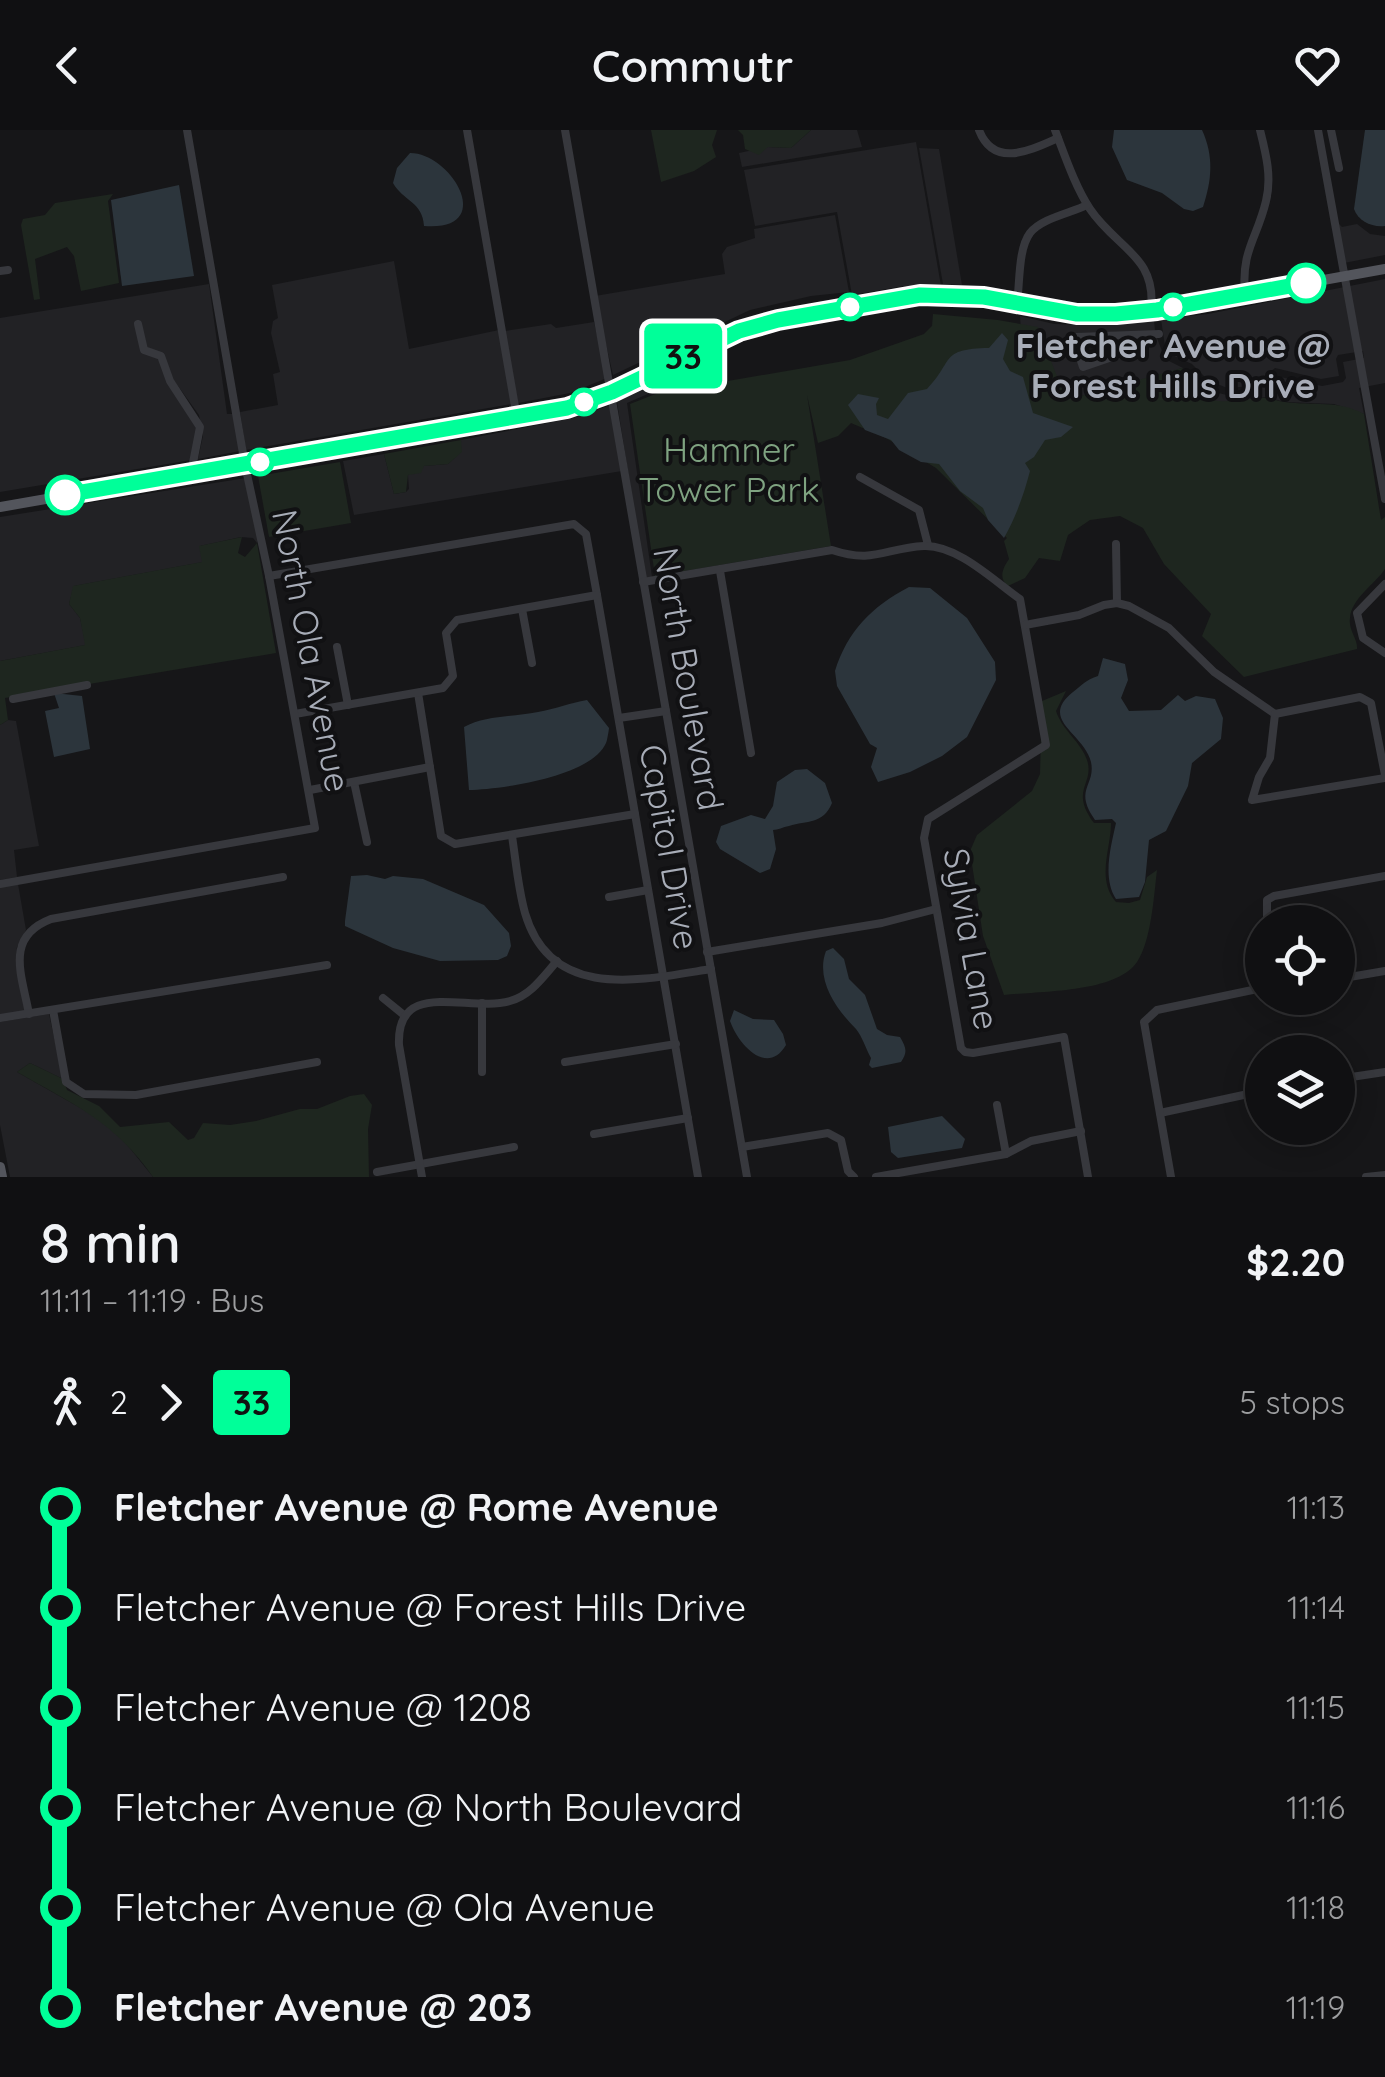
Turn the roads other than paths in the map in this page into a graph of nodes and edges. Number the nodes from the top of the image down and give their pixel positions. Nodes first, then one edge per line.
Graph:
1 (187, 130) edge
2 (467, 130) edge
3 (565, 130) edge
4 (1260, 130) edge
5 (1318, 130) edge
6 (1331, 130) edge
7 (980, 133) edge
8 (1056, 134) edge
9 (1339, 168) dead end
10 (1088, 205) junction
11 (1385, 270) edge
12 (1344, 276) junction
13 (1246, 294) junction
14 (1017, 302) junction
15 (1151, 310) junction
16 (138, 324) dead end
17 (1159, 334) dead end
18 (1124, 337) junction
19 (612, 392) junction
20 (517, 418) junction
21 (245, 465) junction
22 (191, 474) junction
23 (860, 477) dead end
24 (1384, 485) edge
25 (1385, 499) edge
26 (0, 506) edge
27 (1116, 544) dead end
28 (928, 546) junction
29 (720, 570) junction
30 (269, 576) junction
31 (643, 582) junction
32 (1385, 584) edge
33 (597, 595) junction
34 (1117, 603) junction
35 (522, 609) junction
36 (1024, 624) junction
37 (337, 647) dead end
38 (1385, 653) edge
39 (532, 663) dead end
40 (87, 685) dead end
41 (418, 692) junction
42 (13, 699) dead end
43 (348, 705) junction
44 (666, 711) junction
45 (295, 714) junction
46 (1275, 714) junction
47 (619, 718) junction
48 (751, 753) dead end
49 (430, 767) junction
50 (1385, 776) edge
51 (354, 782) junction
52 (310, 790) junction
53 (634, 814) junction
54 (512, 836) junction
55 (367, 842) dead end
56 (1385, 876) edge
57 (283, 877) dead end
58 (0, 884) edge
59 (648, 890) junction
60 (609, 897) dead end
61 (1266, 905) edge
62 (936, 908) junction
63 (708, 952) junction
64 (556, 961) junction
65 (327, 964) dead end
66 (711, 969) junction
67 (1385, 971) edge
68 (1355, 975) edge
69 (663, 976) junction
70 (1245, 992) edge
71 (383, 998) dead end
72 (482, 1003) junction
73 (53, 1010) junction
74 (29, 1014) junction
75 (404, 1015) junction
76 (0, 1018) edge
77 (676, 1044) junction
78 (317, 1062) dead end
79 (566, 1062) dead end
80 (482, 1072) dead end
81 (1385, 1072) edge
82 (1355, 1076) edge
83 (1245, 1094) edge
84 (997, 1105) dead end
85 (1160, 1113) junction
86 (688, 1118) junction
87 (1081, 1131) junction
88 (594, 1134) dead end
89 (514, 1147) dead end
90 (742, 1148) junction
91 (1006, 1154) junction
92 (421, 1164) junction
93 (0, 1168) edge
94 (377, 1172) dead end
95 (1385, 1175) edge
96 (2, 1177) edge
97 (422, 1177) edge
98 (698, 1177) edge
99 (748, 1177) edge
100 (854, 1177) edge
101 (876, 1177) edge
102 (1088, 1177) edge
103 (1171, 1177) edge
104 (1366, 1177) edge

1 - 21 street, North Ola Avenue
2 - 20 street
3 - 19 street, North Boulevard
4 - 13 street
5 - 12 street
6 - 9 street
7 - 8 street
8 - 10 street
10 - 14 street
10 - 15 street
11 - 12 main road
12 - 13 main road
12 - 24 street
13 - 15 main road
14 - 15 main road
14 - 19 main road
16 - 22 street
17 - 18 street
18 - 18 street
19 - 20 main road
19 - 31 street, North Boulevard
20 - 21 main road
21 - 22 main road
21 - 30 street, North Ola Avenue
22 - 26 main road
23 - 28 street
24 - 25 street
27 - 34 street
28 - 29 street
28 - 36 street, Sylvia Lane
29 - 31 street
29 - 48 street
30 - 33 street, Capitol Drive
30 - 45 street, North Ola Avenue
31 - 44 street, North Boulevard
32 - 38 street
33 - 35 street
33 - 47 street, Capitol Drive
34 - 36 street
34 - 46 street
35 - 39 street
35 - 41 street
36 - 62 street, Sylvia Lane
37 - 43 street
40 - 42 street
41 - 43 street
41 - 49 street
43 - 45 street
44 - 47 street
44 - 63 street, North Boulevard
45 - 52 street, North Ola Avenue
46 - 50 street
46 - 50 street
47 - 53 street, Capitol Drive
49 - 51 street
49 - 54 street
51 - 52 street
51 - 55 street
52 - 58 street, North Ola Avenue
53 - 54 street
53 - 59 street, Capitol Drive
54 - 64 street
56 - 61 street
57 - 74 street
59 - 60 street
59 - 69 street, Capitol Drive
62 - 63 street
62 - 87 street, Sylvia Lane
63 - 66 street, North Boulevard
64 - 69 street
64 - 72 street
65 - 73 street
66 - 69 street
66 - 90 street, North Boulevard
67 - 68 street
69 - 77 street, Capitol Drive
70 - 85 street
71 - 75 street
72 - 75 street
72 - 80 street
73 - 74 street
73 - 78 street
74 - 76 street
75 - 92 street
77 - 79 street
77 - 86 street, Capitol Drive
81 - 82 street
83 - 85 street
84 - 91 street
85 - 103 street
86 - 88 street
86 - 98 street, Capitol Drive
87 - 91 street
87 - 102 street
89 - 92 street
90 - 99 street, North Boulevard
90 - 100 street
91 - 101 street
92 - 94 street
92 - 97 street
93 - 96 main road
95 - 104 street

